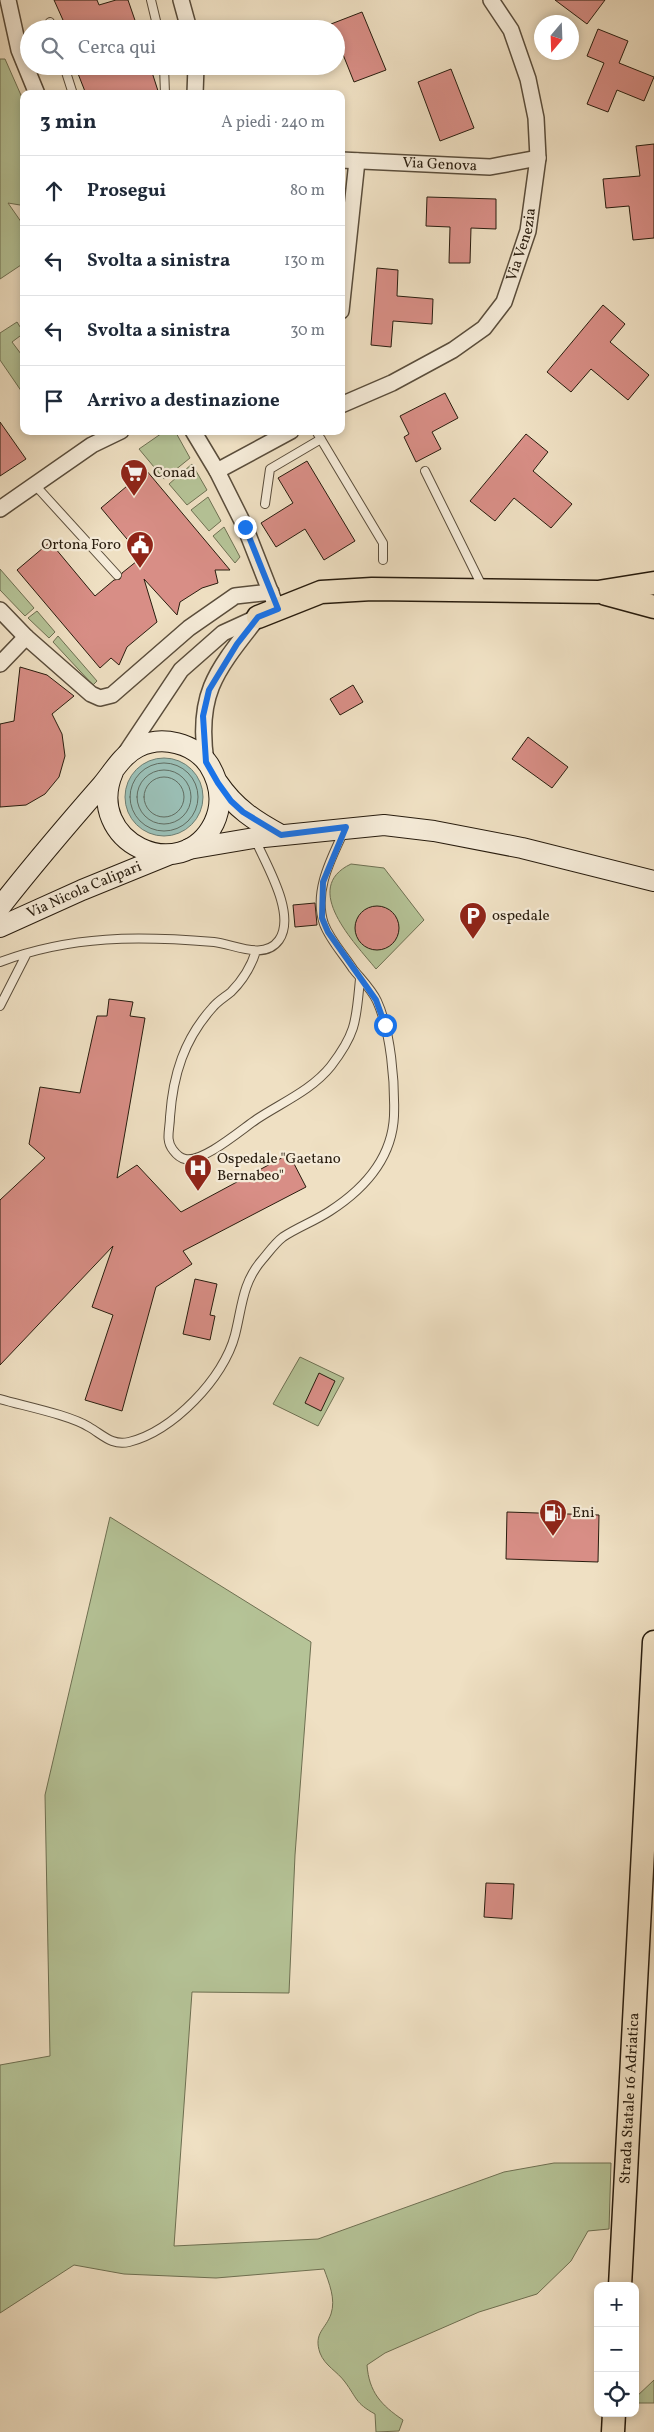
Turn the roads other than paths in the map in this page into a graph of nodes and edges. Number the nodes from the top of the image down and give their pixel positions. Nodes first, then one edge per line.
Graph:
1 (8, 0) edge
2 (150, 0) edge
3 (181, 0) edge
4 (491, 0) edge
5 (156, 20) edge
6 (187, 20) edge
7 (20, 52) edge
8 (29, 75) edge
9 (67, 75) edge
10 (164, 75) edge
11 (196, 75) edge
12 (35, 90) edge
13 (71, 90) edge
14 (165, 90) edge
15 (195, 90) edge
16 (538, 158) junction
17 (345, 160) edge
18 (357, 161) junction
19 (345, 273) edge
20 (345, 404) edge
21 (113, 435) edge
22 (195, 435) edge
23 (284, 435) edge
24 (318, 435) edge
25 (321, 439) junction
26 (217, 471) junction
27 (425, 471) dead end
28 (35, 485) junction
29 (265, 504) dead end
30 (0, 509) edge
31 (383, 560) dead end
32 (117, 575) dead end
33 (654, 582) edge
34 (484, 590) junction
35 (598, 592) junction
36 (269, 606) junction
37 (654, 607) edge
38 (0, 610) edge
39 (26, 638) junction
40 (0, 664) edge
41 (206, 762) junction
42 (117, 767) junction
43 (218, 783) junction
44 (346, 827) junction
45 (281, 835) junction
46 (254, 838) junction
47 (177, 852) junction
48 (651, 880) edge
49 (0, 907) edge
50 (0, 927) edge
51 (256, 950) junction
52 (26, 955) junction
53 (0, 962) edge
54 (360, 979) junction
55 (0, 1006) edge
56 (0, 1400) edge
57 (654, 1642) edge
58 (620, 2282) edge
59 (614, 2417) edge
60 (613, 2432) edge

1 - 7 street
2 - 5 lane
3 - 6 street
4 - 16 street, Via Venezia
8 - 12 street
9 - 13 lane
10 - 14 lane
11 - 15 street
16 - 18 street, Via Genova
16 - 20 street, Via Venezia
17 - 18 street, Via Genova
18 - 19 street
21 - 28 street
22 - 26 street
23 - 26 street
24 - 25 lane
25 - 29 lane
25 - 31 lane
26 - 36 street
27 - 34 lane
28 - 30 street
28 - 32 lane
33 - 35 main road
34 - 35 main road
34 - 36 main road
35 - 37 main road
36 - 39 street
36 - 41 street
36 - 42 street
38 - 39 street
39 - 40 street
41 - 42 street
41 - 43 street
42 - 47 street
42 - 49 street, Via Nicola Calipari
43 - 45 street
43 - 47 street
44 - 45 street
44 - 48 street
44 - 54 lane
45 - 46 street
46 - 47 street
46 - 51 lane
47 - 50 street, Via Nicola Calipari
51 - 52 lane
51 - 54 lane
52 - 53 lane
52 - 55 lane
54 - 56 lane
57 - 58 main road, Strada Statale 16 Adriatica
59 - 60 main road

